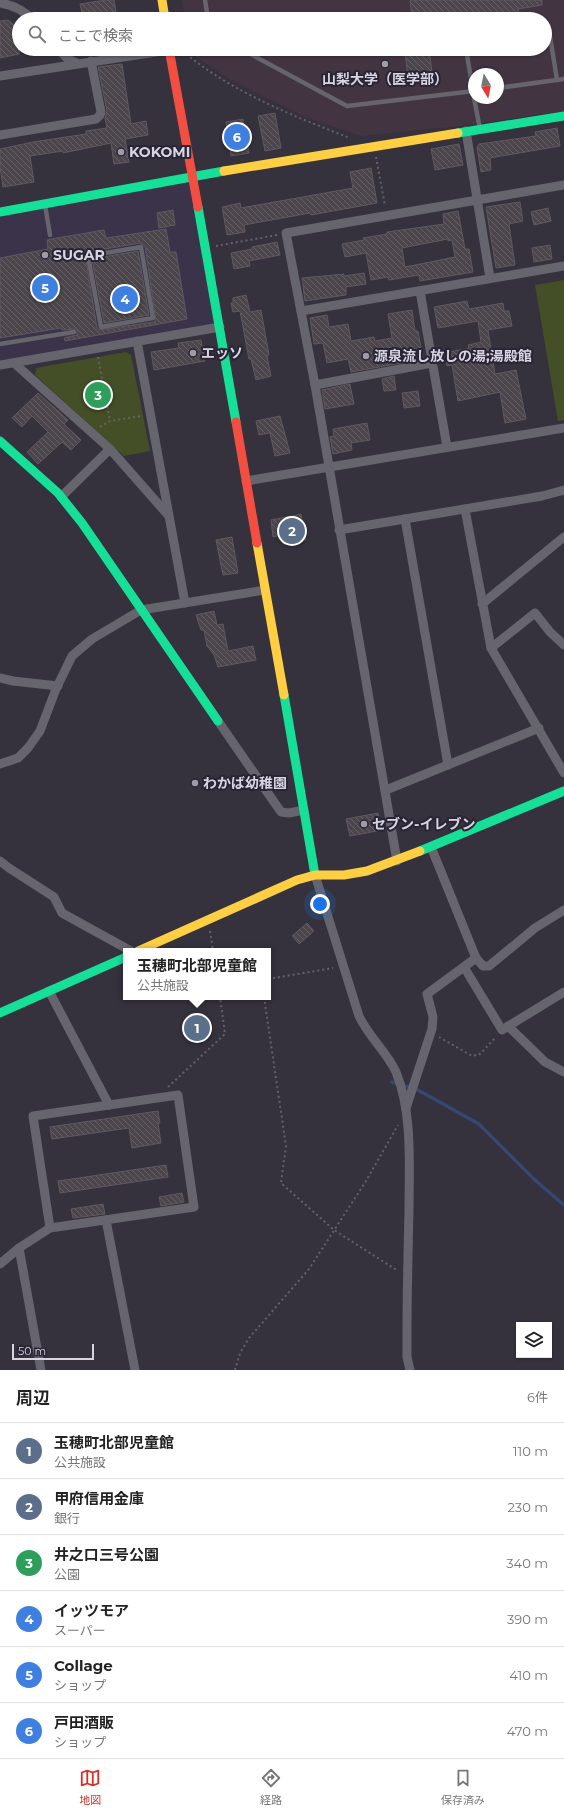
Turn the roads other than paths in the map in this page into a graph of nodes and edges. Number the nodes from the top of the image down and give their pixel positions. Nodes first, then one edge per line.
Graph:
1 (162, 0) edge
2 (205, 0) edge
3 (0, 3) edge
4 (25, 12) edge
5 (164, 12) edge
6 (207, 12) edge
7 (552, 49) edge
8 (65, 56) edge
9 (126, 56) edge
10 (170, 56) edge
11 (254, 56) edge
12 (467, 56) edge
13 (91, 61) junction
14 (78, 63) junction
15 (469, 68) edge
16 (0, 76) edge
17 (564, 78) edge
18 (557, 80) junction
19 (504, 87) edge
20 (468, 92) edge
21 (475, 104) edge
22 (564, 116) edge
23 (480, 128) junction
24 (466, 132) junction
25 (0, 135) edge
26 (192, 176) junction
27 (564, 185) edge
28 (477, 199) junction
29 (45, 203) junction
30 (0, 212) edge
31 (50, 235) dead end
32 (141, 247) joint
33 (564, 266) edge
34 (490, 278) junction
35 (420, 291) junction
36 (301, 311) junction
37 (220, 326) junction
38 (74, 332) dead end
39 (137, 341) junction
40 (0, 344) edge
41 (14, 363) junction
42 (432, 363) junction
43 (0, 365) edge
44 (315, 385) junction
45 (564, 428) edge
46 (0, 441) edge
47 (447, 447) junction
48 (110, 449) junction
49 (329, 466) junction
50 (246, 480) junction
51 (564, 490) edge
52 (61, 497) junction
53 (465, 509) junction
54 (169, 516) junction
55 (405, 519) junction
56 (339, 530) junction
57 (564, 537) edge
58 (265, 590) junction
59 (185, 603) junction
60 (482, 604) junction
61 (141, 610) junction
62 (564, 645) edge
63 (491, 648) junction
64 (0, 678) edge
65 (58, 686) junction
66 (539, 728) junction
67 (0, 764) edge
68 (448, 765) junction
69 (564, 773) edge
70 (386, 790) junction
71 (564, 791) edge
72 (304, 810) junction
73 (432, 847) junction
74 (0, 861) edge
75 (397, 861) junction
76 (316, 875) junction
77 (564, 910) edge
78 (126, 948) edge
79 (145, 948) edge
80 (123, 958) edge
81 (476, 958) junction
82 (464, 967) junction
83 (49, 991) junction
84 (564, 992) edge
85 (0, 1013) edge
86 (505, 1028) junction
87 (564, 1072) edge
88 (109, 1105) junction
89 (406, 1114) junction
90 (106, 1220) junction
91 (50, 1228) junction
92 (20, 1248) junction
93 (0, 1264) edge
94 (41, 1370) edge
95 (135, 1370) edge
96 (410, 1370) edge

1 - 5 street
2 - 6 lane
3 - 4 street
7 - 18 lane
8 - 14 street
9 - 13 street
10 - 26 street
11 - 20 lane
12 - 15 lane
13 - 14 street
13 - 25 street
14 - 16 street
17 - 18 lane
18 - 19 lane
21 - 23 lane
22 - 23 street
23 - 24 street
24 - 26 street
24 - 28 street
26 - 29 street
26 - 37 street
27 - 28 street
28 - 34 street
28 - 36 street
29 - 30 street
29 - 31 lane
32 - 32 lane
33 - 34 street
34 - 35 street
35 - 36 street
35 - 42 street
36 - 44 street
37 - 39 street
37 - 50 street
38 - 40 lane
39 - 41 street
39 - 54 street
41 - 43 street
41 - 48 street
42 - 44 street
42 - 47 street
44 - 49 street
45 - 47 street
46 - 52 street
47 - 49 street
48 - 52 street
48 - 54 street
49 - 50 street
49 - 56 street
50 - 58 street
51 - 53 street
52 - 61 street
53 - 55 street
53 - 60 street
54 - 59 street
55 - 56 street
55 - 68 street
56 - 70 street
57 - 60 street
58 - 59 street
58 - 72 street
59 - 61 street
60 - 63 street
61 - 65 street
61 - 72 street
62 - 63 street
63 - 66 street
64 - 65 street
65 - 67 street
66 - 68 street
66 - 69 street
68 - 70 street
70 - 75 street
71 - 73 street
72 - 76 street
73 - 75 street
73 - 81 street
74 - 78 street
75 - 76 street
76 - 79 street
76 - 89 street
77 - 81 street
80 - 83 street
81 - 82 street
82 - 86 street
82 - 89 street
83 - 85 street
83 - 88 street
84 - 86 street
86 - 87 street
88 - 90 street
88 - 91 street
89 - 96 street
90 - 91 street
90 - 95 street
91 - 92 street
92 - 93 street
92 - 94 street

